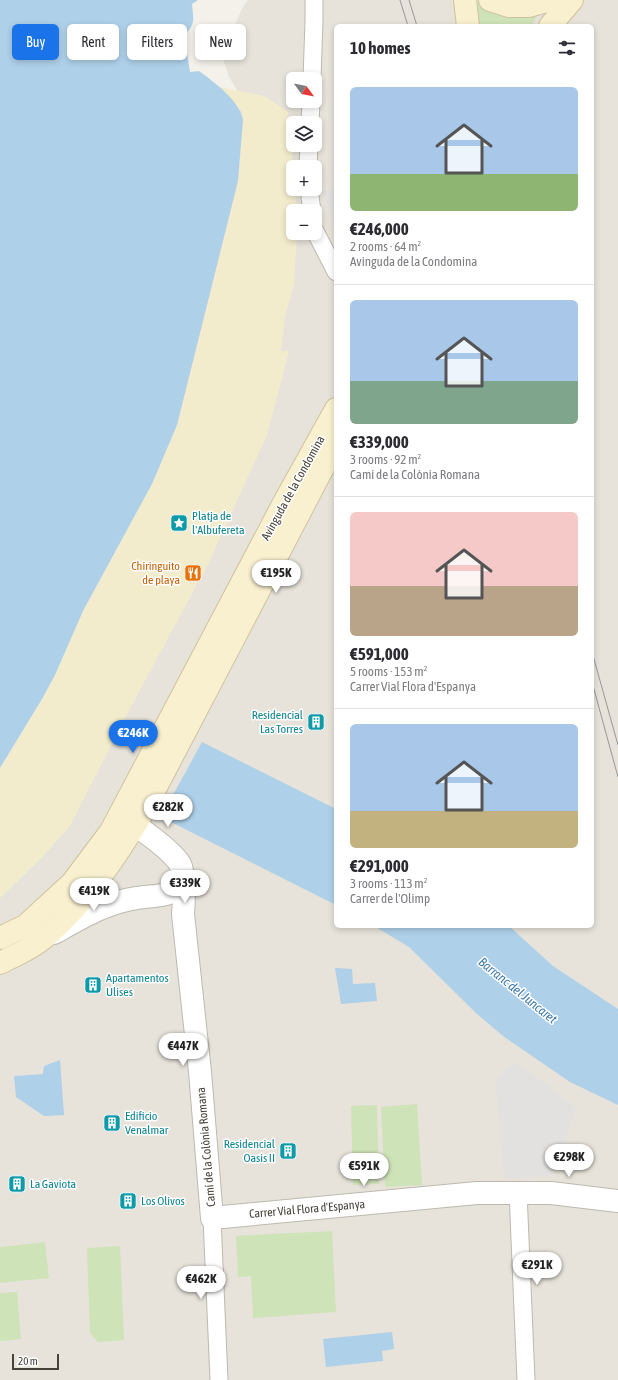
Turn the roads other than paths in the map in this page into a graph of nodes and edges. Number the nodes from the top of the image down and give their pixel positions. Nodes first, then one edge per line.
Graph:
1 (314, 0) edge
2 (490, 0) edge
3 (551, 0) edge
4 (560, 0) edge
5 (572, 0) edge
6 (550, 24) edge
7 (551, 24) edge
8 (312, 72) edge
9 (320, 240) edge
10 (334, 268) edge
11 (334, 413) edge
12 (334, 447) edge
13 (177, 725) junction
14 (134, 814) junction
15 (111, 831) joint
16 (183, 882) junction
17 (165, 895) junction
18 (183, 914) junction
19 (0, 938) edge
20 (45, 938) junction
21 (0, 963) edge
22 (518, 1192) junction
23 (618, 1201) edge
24 (212, 1218) junction
25 (219, 1380) edge
26 (526, 1380) edge

1 - 8 street
2 - 3 main road
4 - 6 main road
5 - 7 main road
9 - 10 street
11 - 13 main road, Avinguda de la Condomina
12 - 13 main road, Avinguda de la Condomina
13 - 14 main road, Avinguda de la Condomina
14 - 15 street
14 - 16 street, Camí de la Colònia Romana
14 - 20 main road, Avinguda de la Condomina
15 - 19 main road
16 - 17 street
16 - 18 street, Camí de la Colònia Romana
17 - 18 street
17 - 20 street
18 - 24 street, Camí de la Colònia Romana
20 - 21 main road, Avinguda de la Condomina
22 - 23 street, Carrer Vial Flora d'Espanya
22 - 24 street, Carrer Vial Flora d'Espanya
22 - 26 street
24 - 25 street, Camí de la Colònia Romana

